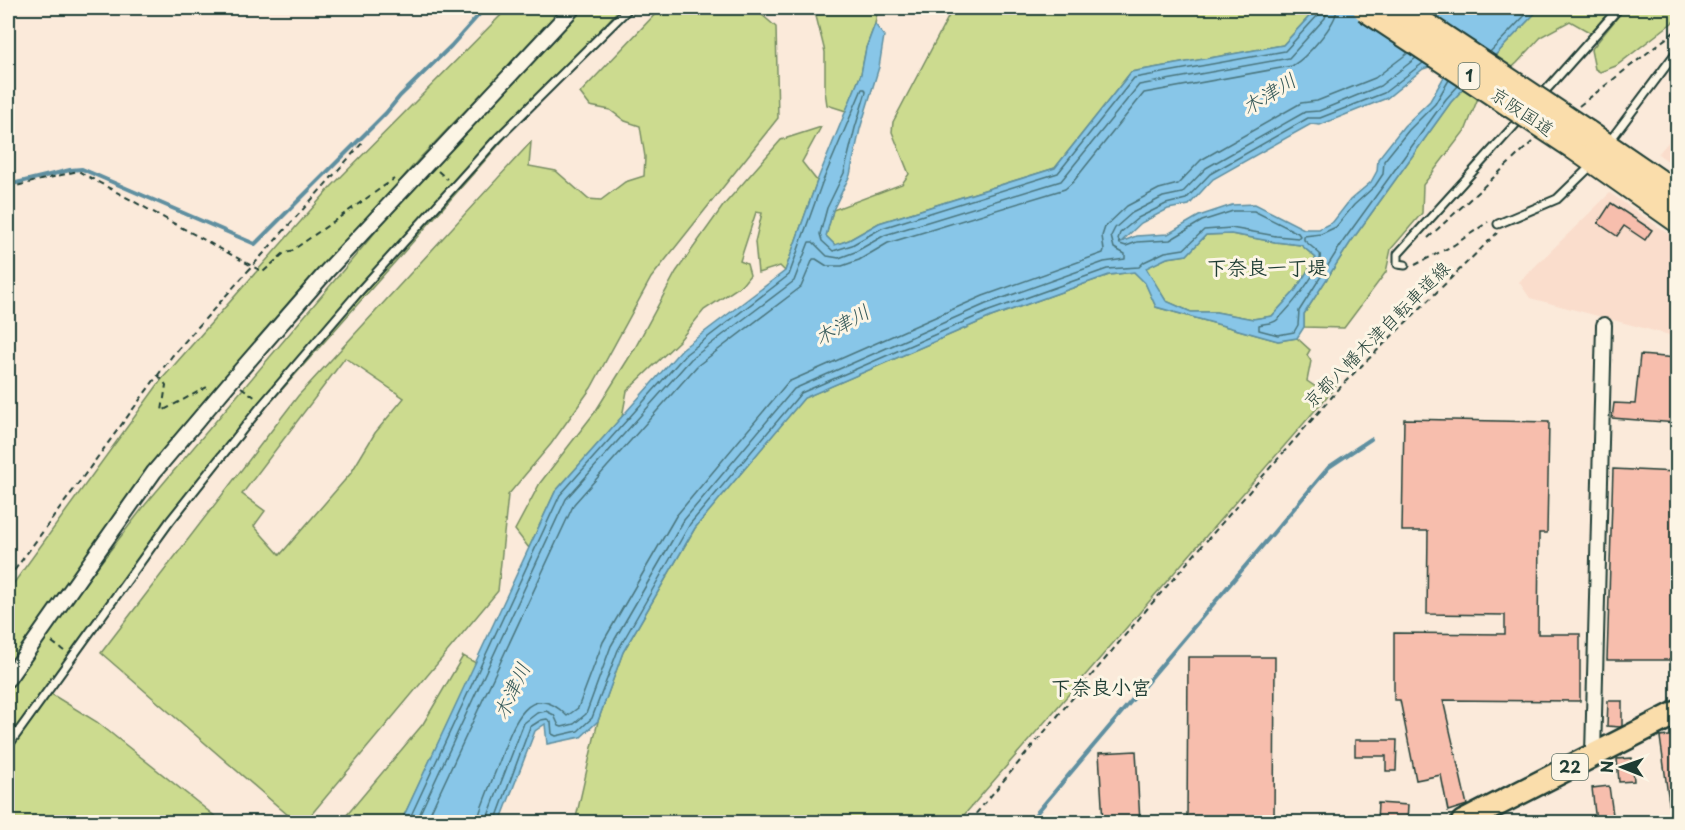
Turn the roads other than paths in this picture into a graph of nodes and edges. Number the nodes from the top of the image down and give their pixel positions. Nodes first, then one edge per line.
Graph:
1 (573, 8) edge
2 (629, 8) edge
3 (1366, 8) edge
4 (1398, 8) edge
5 (1619, 8) edge
6 (1677, 51) edge
7 (1590, 147) junction
8 (1677, 196) edge
9 (1677, 219) edge
10 (1498, 224) road end
11 (1405, 265) road end
12 (1604, 325) dead end
13 (8, 679) edge
14 (1677, 712) edge
15 (8, 746) edge
16 (1593, 754) junction
17 (1463, 822) edge

1 - 13 street
2 - 15 lane
3 - 7 highway, 京阪国道 / 1, bridge
4 - 7 highway, 京阪国道 / 1, bridge
5 - 11 lane
6 - 7 lane
7 - 8 highway, 京阪国道 / 1
7 - 9 highway, 京阪国道 / 1
7 - 10 lane
12 - 16 street
14 - 16 main road, 22
16 - 17 main road, 22

